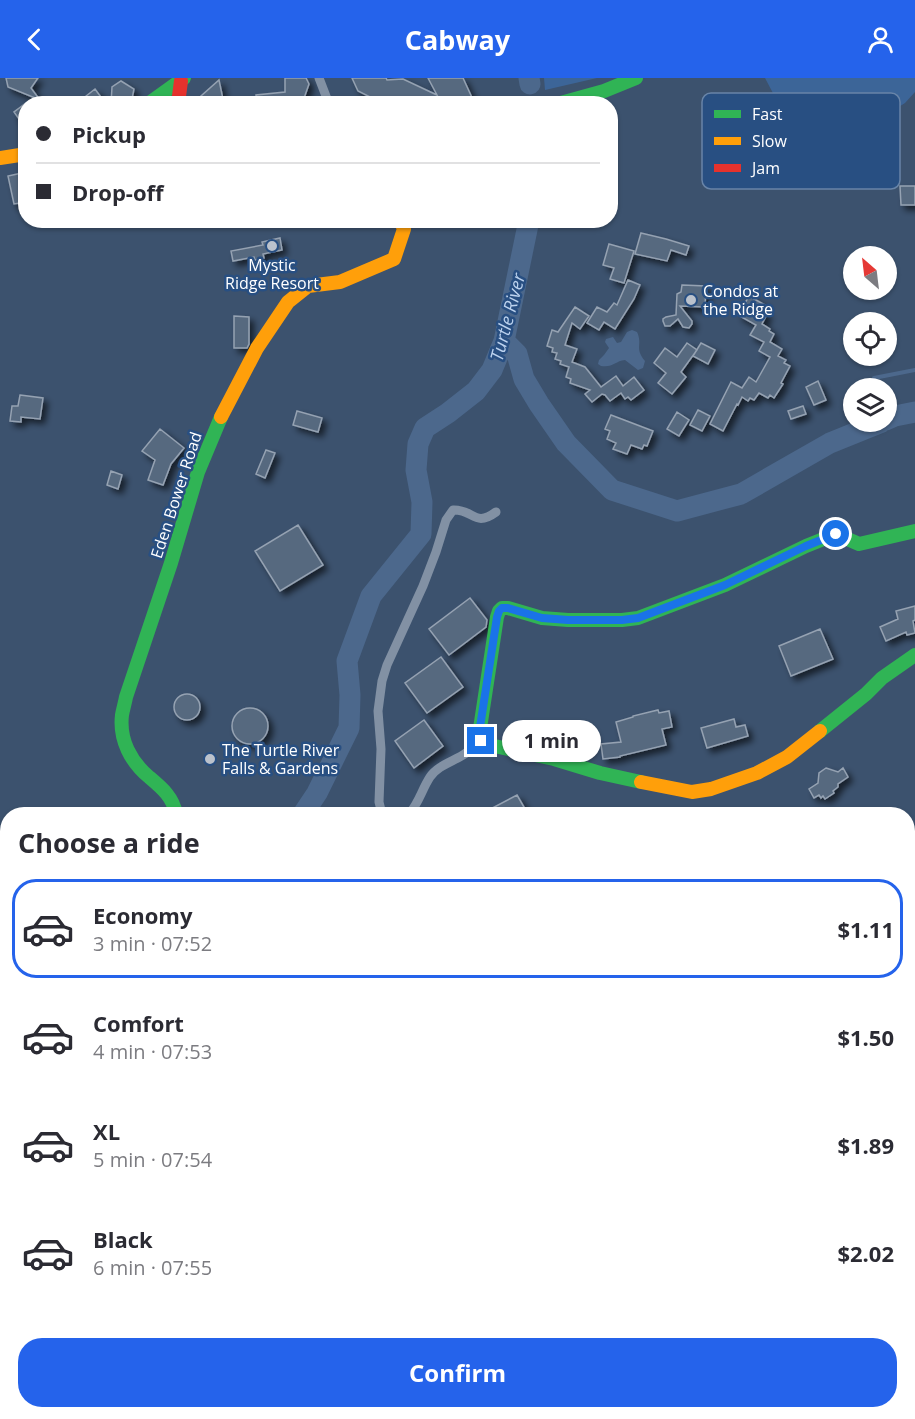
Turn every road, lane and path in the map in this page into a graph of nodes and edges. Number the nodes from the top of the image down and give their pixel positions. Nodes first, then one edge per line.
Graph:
1 (319, 78) edge
2 (636, 78) edge
3 (183, 79) edge
4 (159, 96) edge
5 (180, 96) edge
6 (325, 96) edge
7 (586, 96) edge
8 (18, 155) edge
9 (0, 158) edge
10 (404, 228) edge
11 (496, 512) dead end
12 (915, 531) edge
13 (915, 656) edge
14 (481, 741) junction
15 (176, 807) edge
16 (380, 807) edge
17 (415, 807) edge

1 - 6 street
2 - 7 street
3 - 4 street
3 - 5 street
8 - 9 street
10 - 15 street, Eden Bower Road
11 - 16 street
12 - 14 street
13 - 14 street
14 - 17 street

